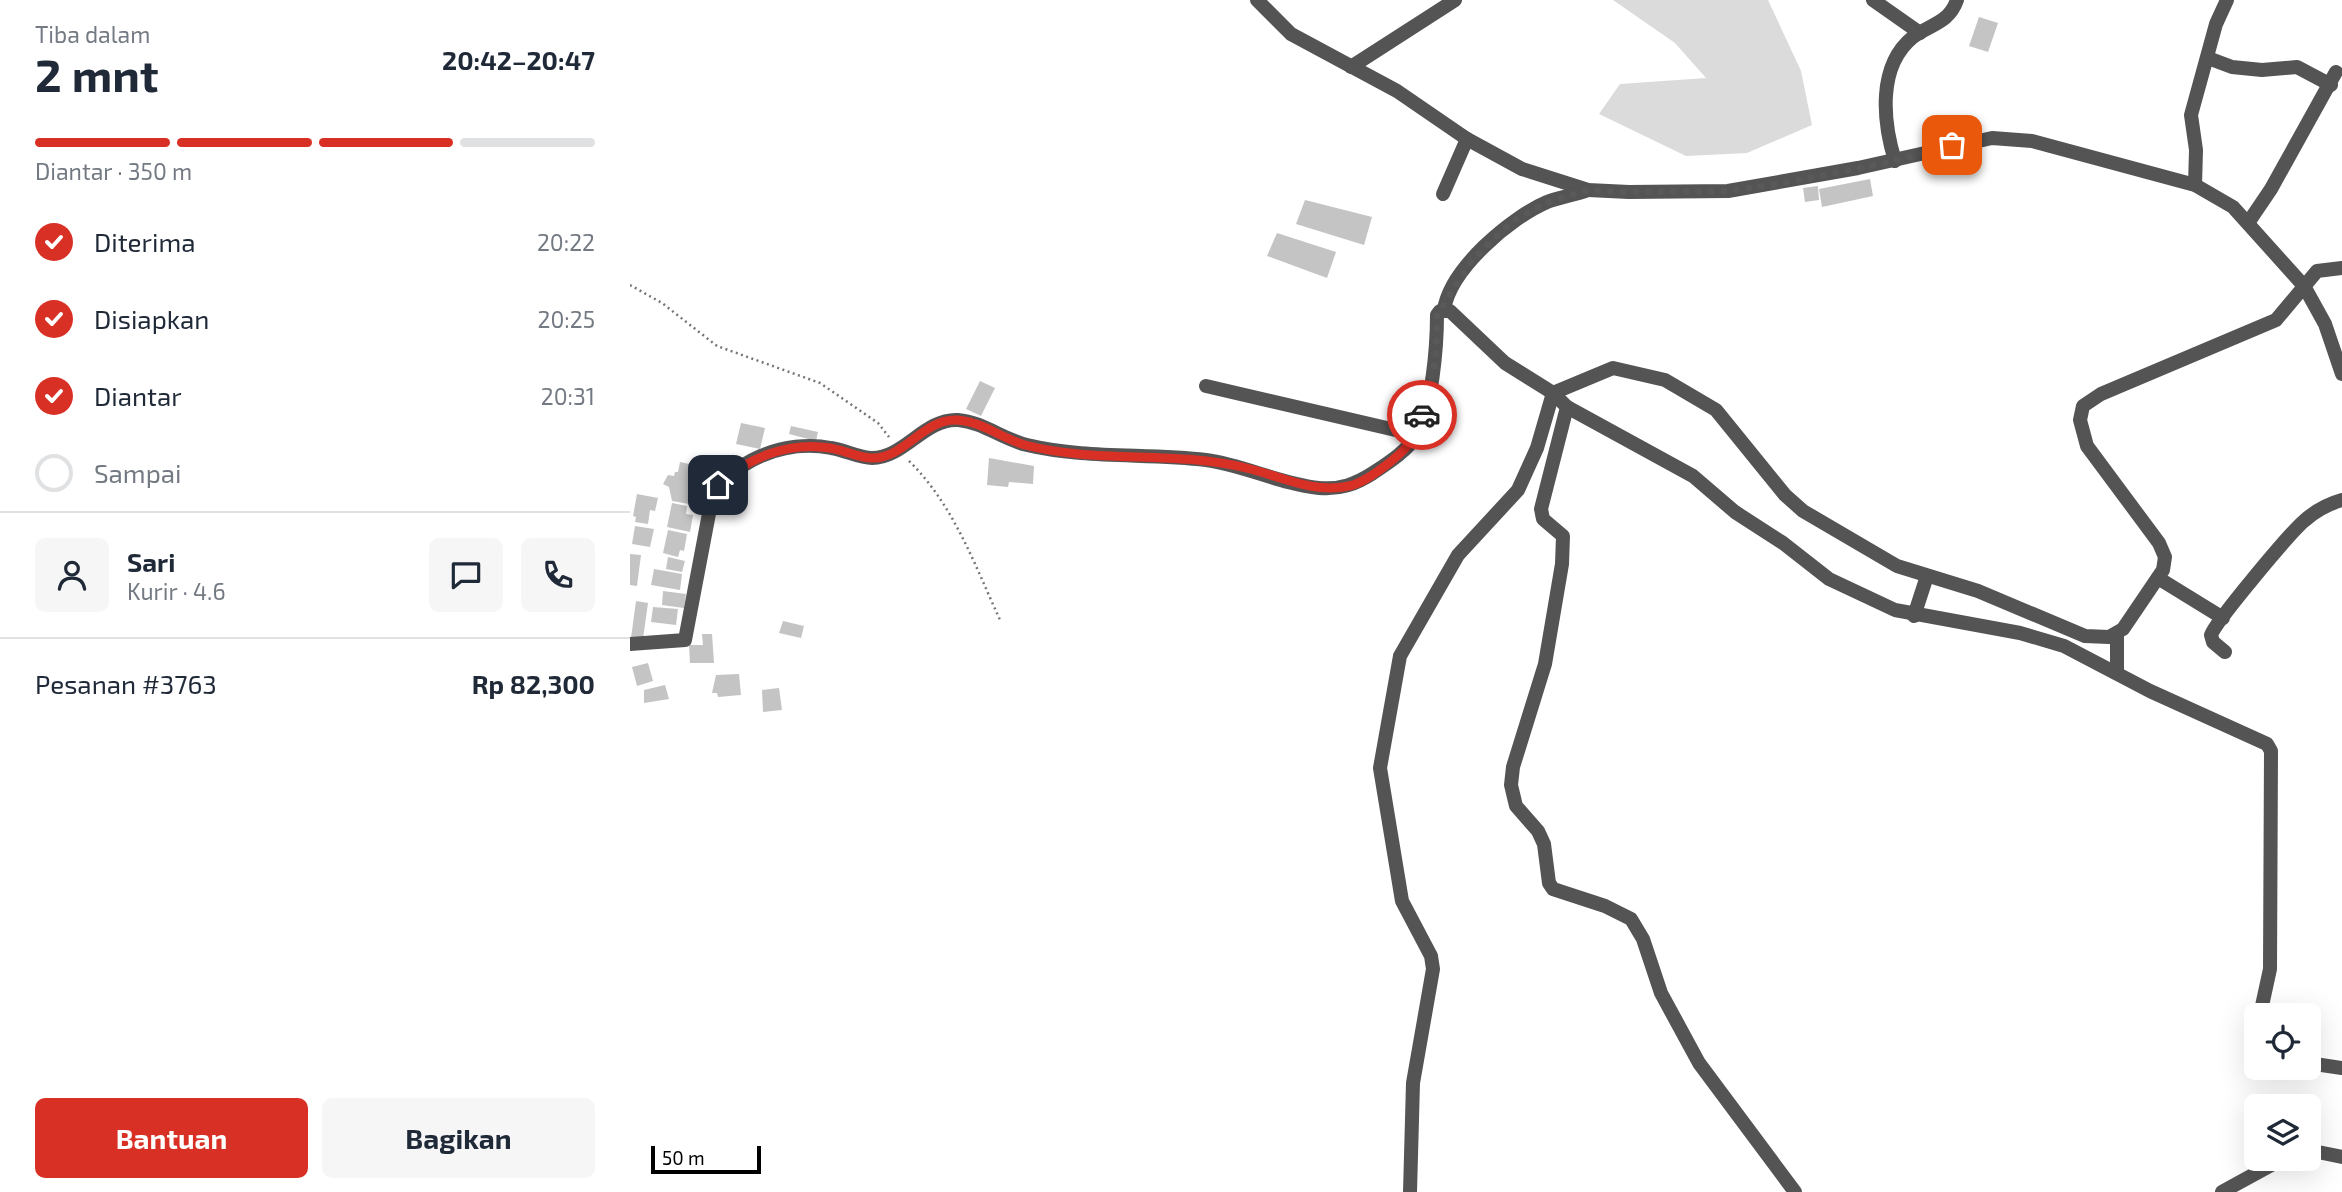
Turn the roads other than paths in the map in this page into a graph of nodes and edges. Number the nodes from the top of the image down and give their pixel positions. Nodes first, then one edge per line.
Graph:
1 (1257, 0) edge
2 (1455, 0) edge
3 (1873, 0) edge
4 (1958, 0) edge
5 (2227, 0) edge
6 (1920, 33) junction
7 (2208, 58) junction
8 (1351, 67) junction
9 (1467, 139) junction
10 (1895, 161) junction
11 (2195, 185) junction
12 (1588, 190) junction
13 (1443, 194) dead end
14 (2248, 223) junction
15 (2342, 268) edge
16 (2304, 286) junction
17 (1444, 310) junction
18 (2342, 374) edge
19 (1206, 386) dead end
20 (1553, 393) junction
21 (1567, 407) junction
22 (1417, 435) junction
23 (2342, 500) edge
24 (1927, 576) junction
25 (2158, 578) junction
26 (1914, 616) junction
27 (2223, 618) junction
28 (2116, 634) junction
29 (630, 644) edge
30 (2225, 652) dead end
31 (2117, 673) junction
32 (2263, 1003) edge
33 (2321, 1065) edge
34 (2342, 1068) edge
35 (2321, 1153) edge
36 (2342, 1157) edge
37 (2260, 1171) edge
38 (1409, 1192) edge
39 (1795, 1192) edge
40 (2221, 1192) edge

1 - 8 street
2 - 8 street
3 - 6 street
4 - 6 street
5 - 7 street
6 - 10 street
7 - 11 street
7 - 14 street
8 - 9 street
9 - 12 street
9 - 13 street
10 - 11 street
10 - 12 street
11 - 14 street
12 - 17 street
14 - 16 street
15 - 16 street
16 - 18 street
16 - 25 street
17 - 20 street
17 - 22 street
19 - 22 street
20 - 21 street
20 - 24 street
20 - 38 street
21 - 26 street
21 - 39 street
22 - 29 street
23 - 27 street
24 - 26 street
24 - 28 street
25 - 27 street
25 - 28 street
26 - 31 street
27 - 30 street
28 - 31 street
31 - 32 street
33 - 34 street
35 - 36 street
37 - 40 street

